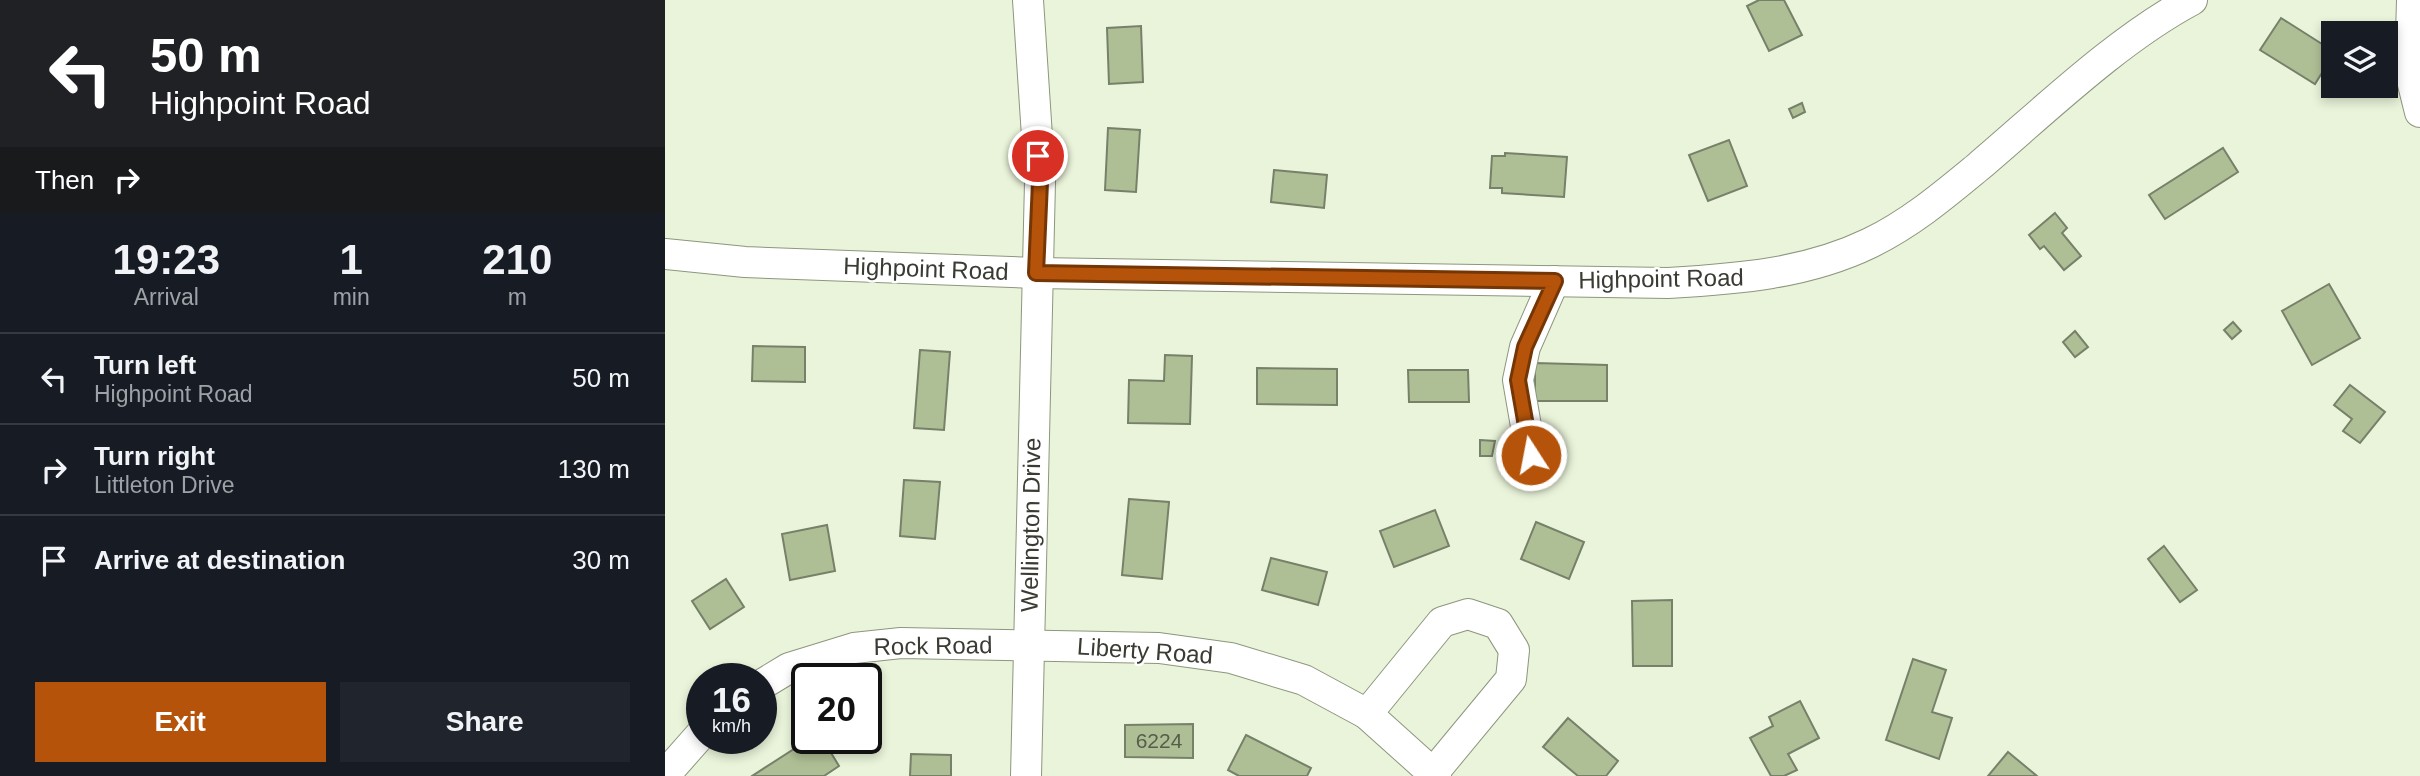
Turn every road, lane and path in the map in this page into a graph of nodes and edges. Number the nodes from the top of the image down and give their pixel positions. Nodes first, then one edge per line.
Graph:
1 (1028, 0) edge
2 (2192, 0) edge
3 (2412, 0) edge
4 (2420, 112) edge
5 (665, 254) edge
6 (1036, 273) junction
7 (1555, 281) junction
8 (1531, 455) dead end
9 (1029, 645) junction
10 (777, 675) edge
11 (1367, 714) junction
12 (686, 751) edge
13 (1435, 774) edge
14 (665, 775) edge
15 (1026, 776) edge

1 - 6 street, Wellington Drive
2 - 7 street, Highpoint Road
3 - 4 street
5 - 6 street, Highpoint Road
6 - 7 street, Highpoint Road
6 - 9 street, Wellington Drive
7 - 8 street
9 - 10 street, Rock Road
9 - 11 street, Liberty Road
9 - 15 street, Wellington Drive
11 - 13 street, Liberty Road
11 - 13 street
12 - 14 street

